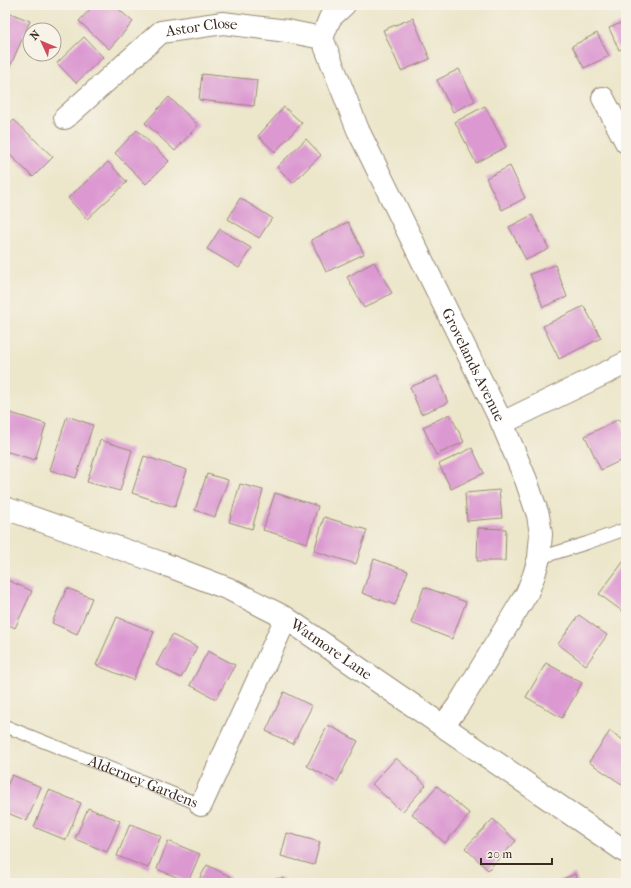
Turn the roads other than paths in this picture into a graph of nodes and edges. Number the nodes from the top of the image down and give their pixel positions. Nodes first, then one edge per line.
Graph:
1 (344, 5) edge
2 (322, 38) junction
3 (603, 98) dead end
4 (65, 118) dead end
5 (626, 142) edge
6 (626, 363) edge
7 (502, 423) junction
8 (5, 508) edge
9 (626, 529) edge
10 (539, 558) junction
11 (286, 618) junction
12 (5, 726) edge
13 (443, 726) junction
14 (201, 805) joint
15 (626, 852) edge

1 - 2 street
2 - 4 street, Astor Close
2 - 7 street, Grovelands Avenue
3 - 5 street
6 - 7 street
7 - 10 street, Grovelands Avenue
8 - 11 street, Watmore Lane
9 - 10 lane
10 - 13 street, Grovelands Avenue
11 - 13 street, Watmore Lane
11 - 14 street, Alderney Gardens
12 - 14 lane, Alderney Gardens
13 - 15 street, Watmore Lane

